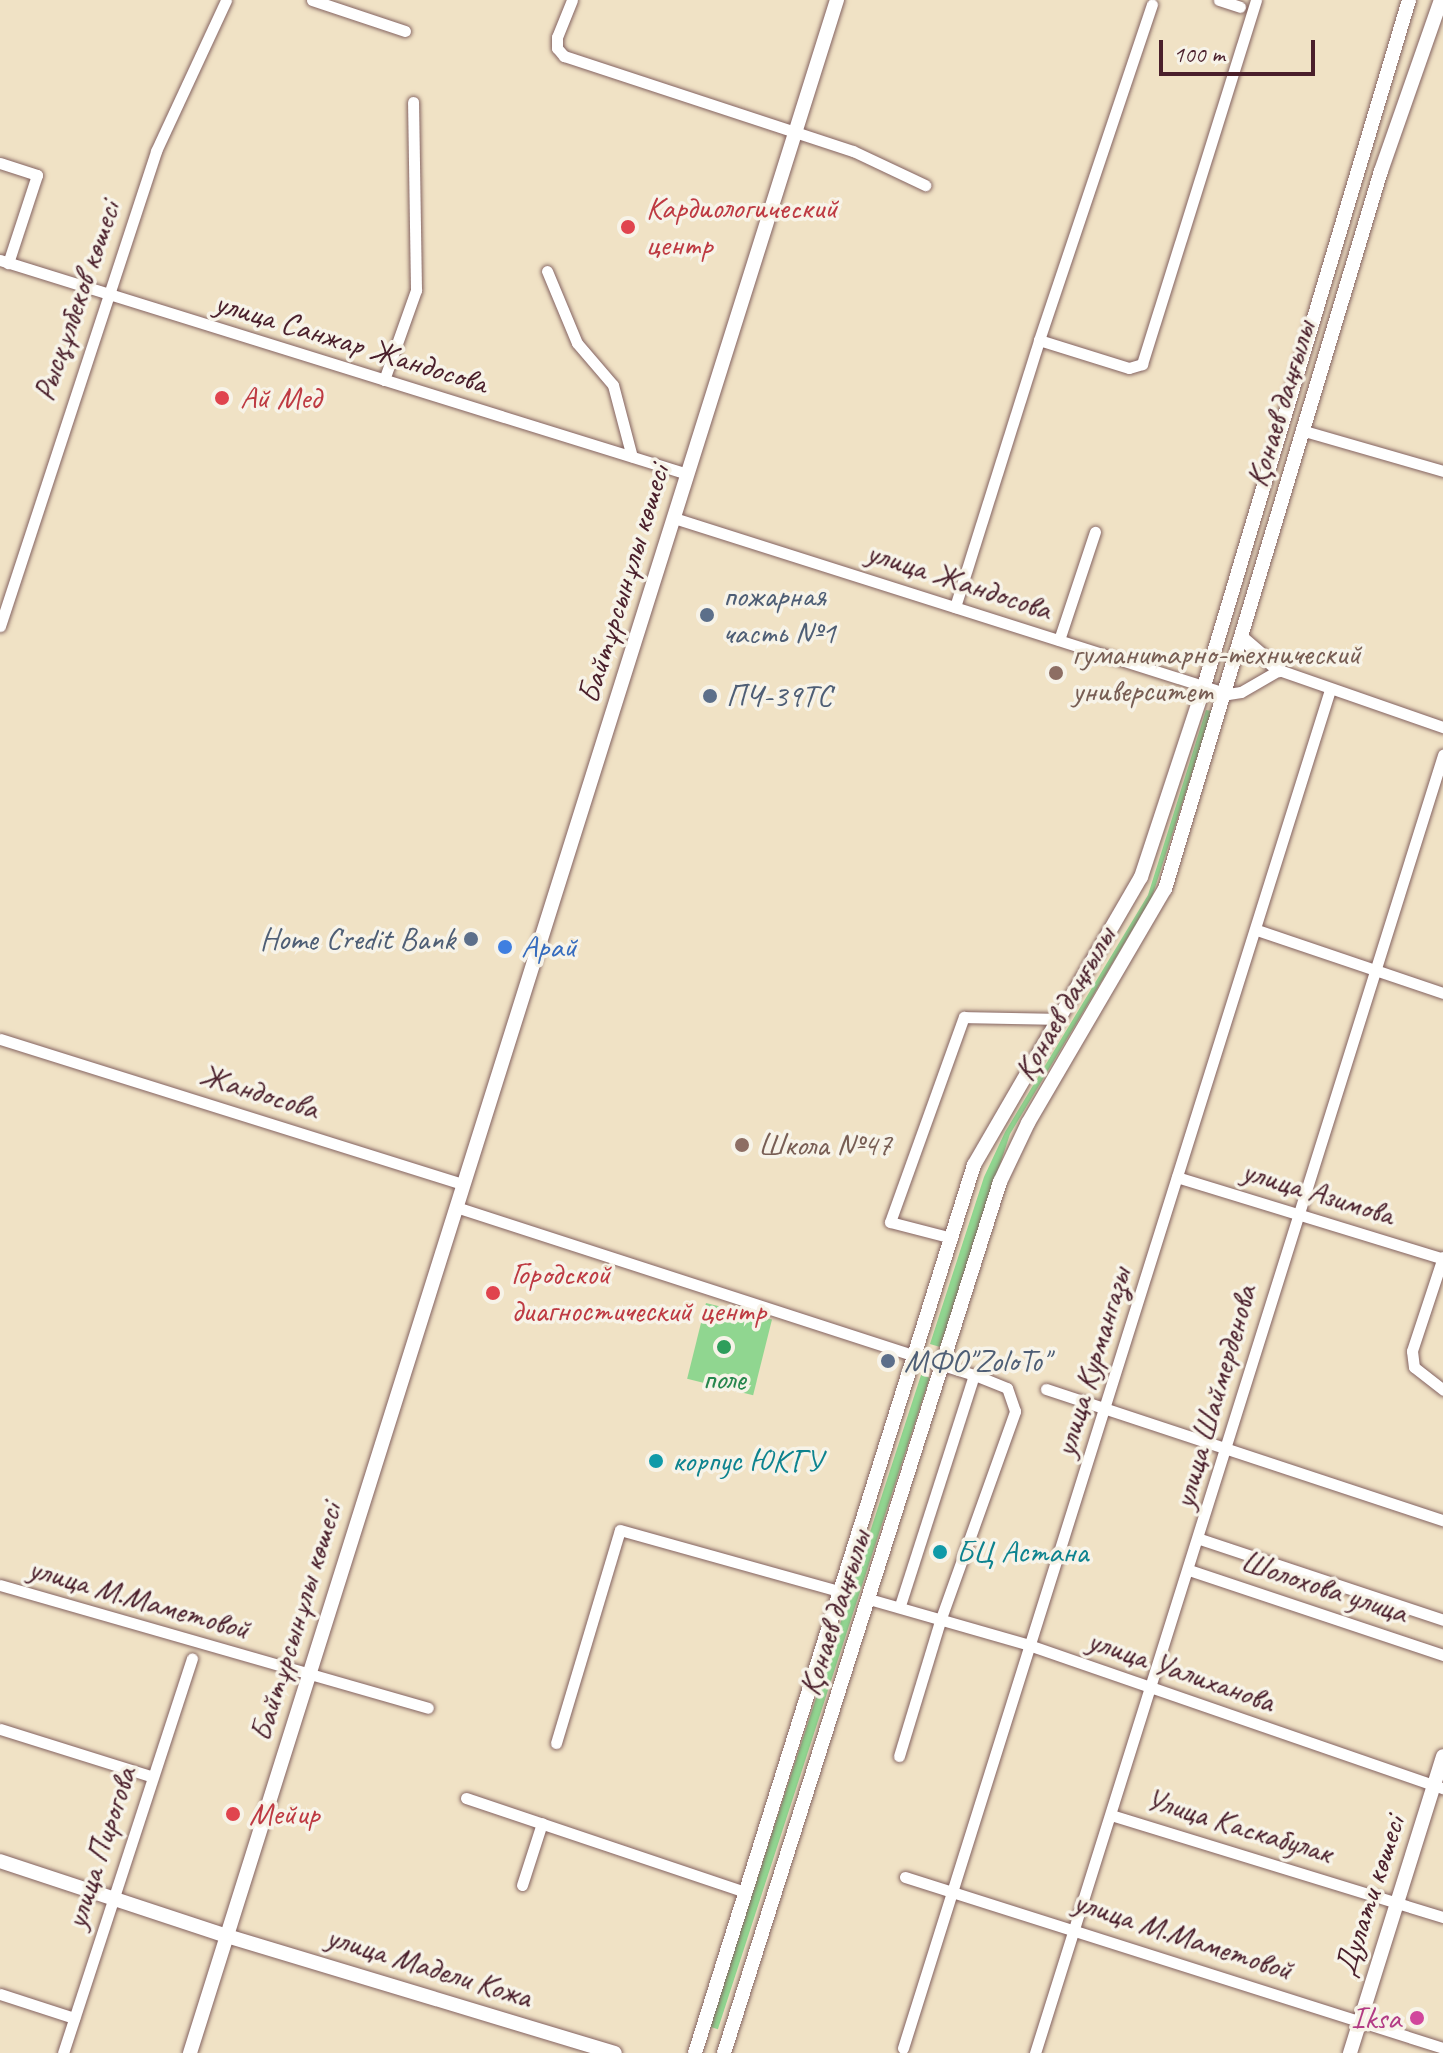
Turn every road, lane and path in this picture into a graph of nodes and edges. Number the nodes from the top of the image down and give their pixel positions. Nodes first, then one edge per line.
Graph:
1 (226, 0) edge
2 (312, 0) edge
3 (572, 0) edge
4 (837, 0) edge
5 (1219, 0) edge
6 (1256, 0) edge
7 (1409, 0) edge
8 (1441, 0) edge
9 (1152, 5) dead end
10 (1240, 7) dead end
11 (405, 31) dead end
12 (413, 102) dead end
13 (796, 132) junction
14 (0, 163) edge
15 (925, 185) dead end
16 (4, 261) edge
17 (547, 271) dead end
18 (105, 295) junction
19 (1039, 340) junction
20 (384, 380) junction
21 (1301, 430) junction
22 (632, 457) junction
23 (1443, 471) edge
24 (687, 474) junction
25 (674, 518) junction
26 (1095, 532) dead end
27 (955, 607) junction
28 (0, 626) edge
29 (1243, 639) junction
30 (1059, 640) junction
31 (1279, 670) junction
32 (1204, 686) junction
33 (1330, 690) junction
34 (1228, 694) junction
35 (1443, 727) edge
36 (1443, 755) edge
37 (1257, 930) junction
38 (1378, 972) junction
39 (1443, 993) edge
40 (1058, 1019) junction
41 (0, 1039) edge
42 (1177, 1177) junction
43 (462, 1184) junction
44 (456, 1207) junction
45 (1296, 1211) junction
46 (952, 1238) junction
47 (1443, 1259) edge
48 (913, 1355) junction
49 (943, 1363) junction
50 (974, 1375) junction
51 (1046, 1389) dead end
52 (1443, 1390) edge
53 (1106, 1409) junction
54 (1228, 1449) junction
55 (1443, 1520) edge
56 (1200, 1539) junction
57 (1189, 1570) junction
58 (0, 1585) edge
59 (839, 1591) junction
60 (869, 1599) junction
61 (900, 1606) junction
62 (1443, 1620) edge
63 (940, 1621) junction
64 (1029, 1645) junction
65 (1443, 1655) edge
66 (192, 1659) dead end
67 (309, 1677) junction
68 (1152, 1688) junction
69 (428, 1708) dead end
70 (0, 1729) edge
71 (556, 1743) dead end
72 (899, 1756) dead end
73 (1443, 1756) edge
74 (150, 1776) junction
75 (1438, 1787) edge
76 (466, 1798) dead end
77 (1111, 1815) junction
78 (542, 1823) junction
79 (0, 1861) edge
80 (905, 1877) dead end
81 (522, 1885) dead end
82 (950, 1890) junction
83 (746, 1892) junction
84 (113, 1896) junction
85 (1398, 1902) junction
86 (1443, 1917) edge
87 (1075, 1929) junction
88 (227, 1936) junction
89 (0, 1994) edge
90 (74, 2018) junction
91 (1360, 2019) junction
92 (903, 2048) dead end
93 (1443, 2048) edge
94 (63, 2053) edge
95 (190, 2053) edge
96 (615, 2053) edge
97 (695, 2053) edge
98 (724, 2053) edge
99 (1035, 2053) edge
100 (1350, 2053) edge

1 - 18 street, Рысқұлбеков көшесі
2 - 11 street
3 - 13 street
4 - 13 main road, Байтұрсынұлы көшесі
5 - 10 street
6 - 19 street
7 - 32 main road, Қонаев даңғылы
8 - 21 main road, Қонаев даңғылы
9 - 19 street
12 - 20 street
13 - 15 street
13 - 24 main road, Байтұрсынұлы көшесі
14 - 16 street
16 - 18 street, улица Санжар Жандосова
17 - 22 street
18 - 20 street, улица Санжар Жандосова
18 - 28 street, Рысқұлбеков көшесі
19 - 27 street
20 - 22 street, улица Санжар Жандосова
21 - 23 street
21 - 29 main road, Қонаев даңғылы
22 - 24 street, улица Санжар Жандосова
24 - 25 main road, Байтұрсынұлы көшесі
25 - 27 street, улица Жандосова
25 - 43 main road, Байтұрсынұлы көшесі
26 - 30 street
27 - 30 street, улица Жандосова
29 - 31 main road
29 - 34 main road, Қонаев даңғылы
30 - 32 street, улица Жандосова
31 - 33 street
31 - 34 street
32 - 34 street, улица Жандосова
32 - 40 main road, Қонаев даңғылы
33 - 35 street
33 - 37 street, улица Курмангазы
34 - 49 main road, Қонаев даңғылы
36 - 38 street, улица Шаймерденова
37 - 38 street
37 - 42 street, улица Курмангазы
38 - 39 street
38 - 45 street, улица Шаймерденова
40 - 46 main road, Қонаев даңғылы
40 - 46 street
41 - 43 street, Жандосова
42 - 45 street, улица Азимова
42 - 53 street, улица Курмангазы
43 - 44 main road, Байтұрсынұлы көшесі
44 - 48 street
44 - 67 main road, Байтұрсынұлы көшесі
45 - 47 street, улица Азимова
45 - 54 street, улица Шаймерденова
46 - 48 main road, Қонаев даңғылы
47 - 52 street
48 - 49 street
48 - 59 main road, Қонаев даңғылы
49 - 50 street
49 - 60 main road, Қонаев даңғылы
50 - 61 street
50 - 63 street
51 - 53 street
53 - 54 street
53 - 64 street, улица Курмангазы
54 - 55 street
54 - 56 street, улица Шаймерденова
56 - 57 street, улица Шаймерденова
56 - 62 street, Шолохова улица
57 - 65 street, Шолохова улица
57 - 68 street, улица Шаймерденова
58 - 67 street, улица М.Маметовой
59 - 71 street
59 - 83 main road, Қонаев даңғылы
60 - 61 street, улица Уалиханова
60 - 98 main road, Қонаев даңғылы
61 - 63 street, улица Уалиханова
63 - 64 street, улица Уалиханова
63 - 72 street
64 - 68 street, улица Уалиханова
64 - 82 street, улица Курмангазы
66 - 74 street, улица Пирогова
67 - 69 street, улица М.Маметовой
67 - 88 main road, Байтұрсынұлы көшесі
68 - 75 street, улица Уалиханова
68 - 77 street, улица Шаймерденова
70 - 74 street
73 - 75 main road, Дулати көшесі
74 - 84 street, улица Пирогова
75 - 85 main road, Дулати көшесі
76 - 78 street
77 - 85 street, Улица Каскабулак
77 - 87 street, улица Шаймерденова
78 - 81 street
78 - 83 street
79 - 84 main road, улица Мадели Кожа
80 - 82 street, улица М.Маметовой
82 - 87 street, улица М.Маметовой
82 - 92 street, улица Курмангазы
83 - 97 main road, Қонаев даңғылы
84 - 88 main road, улица Мадели Кожа
84 - 90 street, улица Пирогова
85 - 86 street, Улица Каскабулак
85 - 91 main road, Дулати көшесі
87 - 91 street, улица М.Маметовой
87 - 99 street, улица Шаймерденова
88 - 95 main road, Байтұрсынұлы көшесі
88 - 96 main road, улица Мадели Кожа
89 - 90 street
90 - 94 street, улица Пирогова
91 - 93 street, улица М.Маметовой
91 - 100 main road, Дулати көшесі

